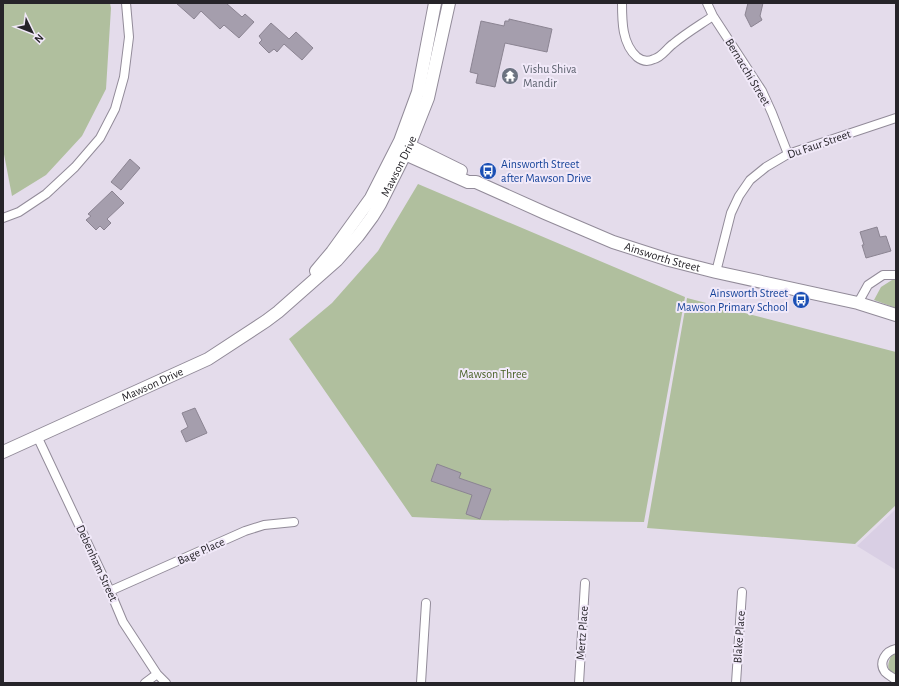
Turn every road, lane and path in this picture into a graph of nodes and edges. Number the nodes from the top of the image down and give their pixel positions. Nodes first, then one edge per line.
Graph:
1 (126, 3) edge
2 (435, 3) edge
3 (449, 3) edge
4 (622, 3) edge
5 (707, 3) edge
6 (713, 16) junction
7 (896, 118) edge
8 (402, 148) junction
9 (788, 154) junction
10 (3, 218) edge
11 (716, 272) junction
12 (896, 275) edge
13 (858, 303) junction
14 (896, 315) edge
15 (37, 436) junction
16 (3, 452) edge
17 (294, 522) dead end
18 (585, 583) dead end
19 (110, 591) junction
20 (742, 592) dead end
21 (426, 603) dead end
22 (896, 650) edge
23 (157, 674) junction
24 (896, 680) edge
25 (145, 683) edge
26 (166, 683) edge
27 (421, 683) edge
28 (579, 683) edge
29 (736, 683) edge

1 - 10 street
2 - 8 main road, Mawson Drive
3 - 8 main road, Mawson Drive
4 - 6 street
5 - 6 street, Bernacchi Street
6 - 9 street, Bernacchi Street
7 - 9 street, Du Faur Street
8 - 11 main road, Ainsworth Street
8 - 15 main road, Mawson Drive
9 - 11 street, Du Faur Street
11 - 13 main road, Ainsworth Street
12 - 13 street
13 - 14 main road, Ainsworth Street
15 - 16 main road, Mawson Drive
15 - 19 street, Debenham Street
17 - 19 street, Bage Place
18 - 28 street, Mertz Place
19 - 23 street, Debenham Street
20 - 29 street, Blake Place
21 - 27 street
22 - 24 street
23 - 25 street
23 - 26 street, Debenham Street

